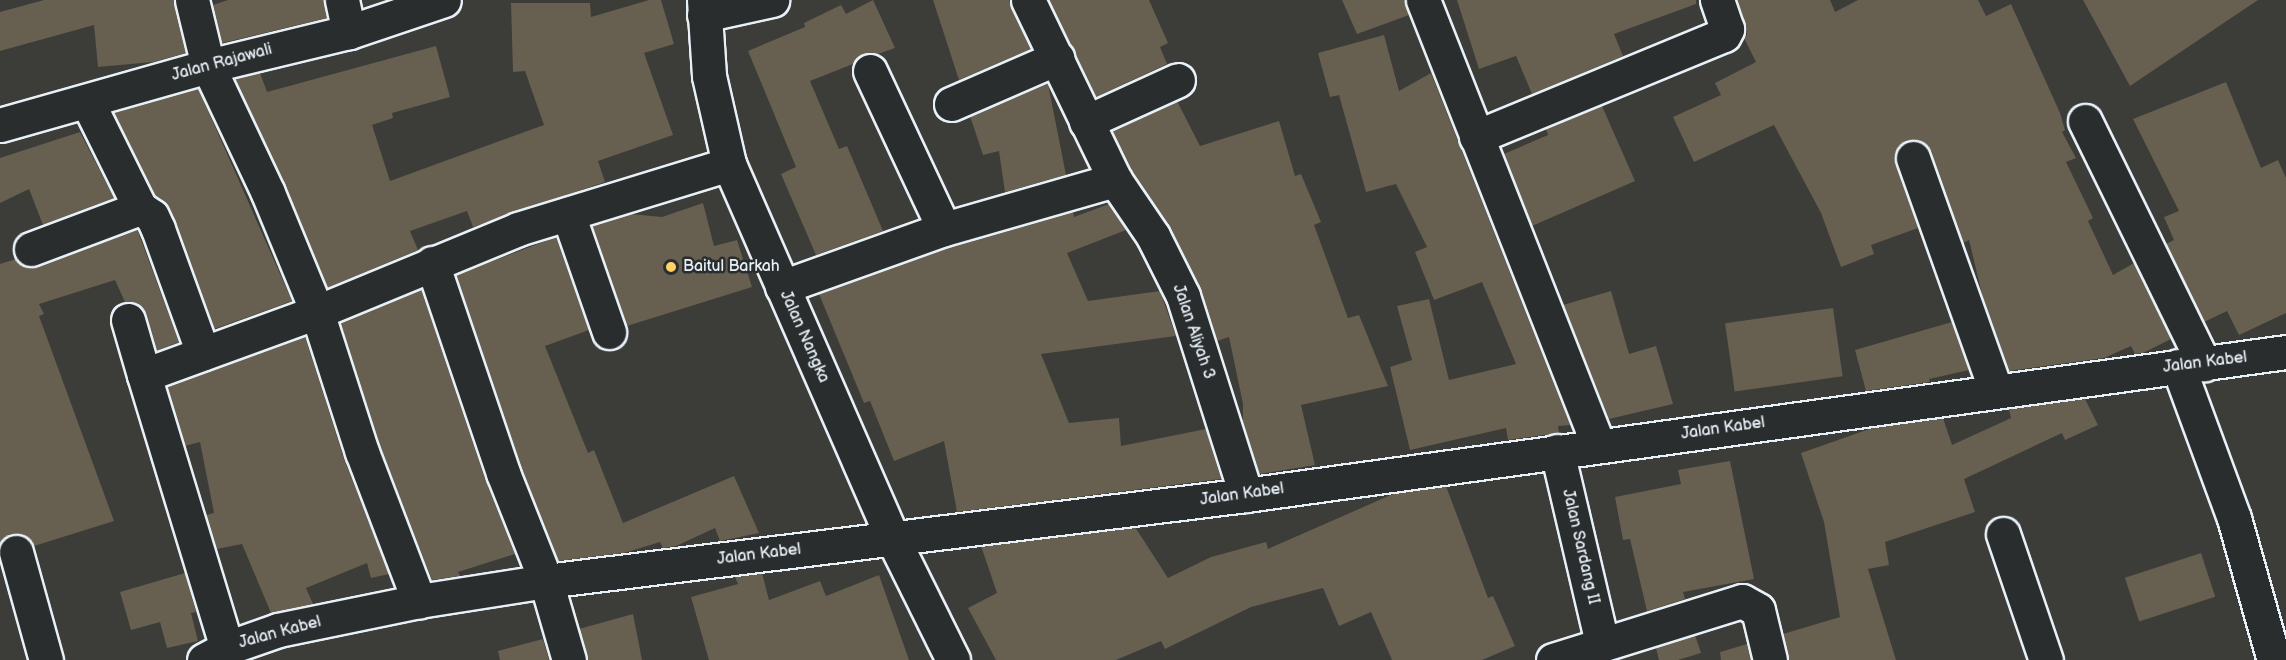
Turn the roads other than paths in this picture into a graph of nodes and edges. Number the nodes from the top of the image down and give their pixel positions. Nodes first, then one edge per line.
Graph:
1 (192, 0) edge
2 (342, 0) edge
3 (444, 0) edge
4 (772, 0) edge
5 (1028, 0) edge
6 (1423, 0) edge
7 (1717, 0) edge
8 (704, 7) edge
9 (349, 32) junction
10 (1057, 58) junction
11 (208, 66) junction
12 (870, 72) dead end
13 (1178, 80) dead end
14 (87, 101) junction
15 (951, 104) dead end
16 (2085, 121) dead end
17 (1086, 122) junction
18 (0, 125) edge
19 (1476, 137) junction
20 (1913, 158) dead end
21 (729, 164) junction
22 (1115, 180) junction
23 (140, 208) junction
24 (568, 214) junction
25 (944, 229) junction
26 (31, 249) dead end
27 (432, 263) junction
28 (782, 287) junction
29 (317, 312) junction
30 (128, 320) dead end
31 (609, 332) dead end
32 (2286, 352) edge
33 (203, 353) junction
34 (2191, 365) junction
35 (144, 375) junction
36 (1996, 391) junction
37 (1599, 446) junction
38 (1557, 451) junction
39 (1246, 495) junction
40 (2003, 534) dead end
41 (893, 539) junction
42 (16, 552) dead end
43 (546, 581) junction
44 (419, 601) junction
45 (1602, 643) junction
46 (215, 654) edge
47 (46, 660) edge
48 (569, 660) edge
49 (953, 660) edge
50 (1553, 660) edge
51 (1770, 660) edge
52 (2046, 660) edge
53 (2274, 660) edge

1 - 11 street
2 - 9 street
3 - 9 street, Jalan Rajawali
4 - 8 street
5 - 10 street, Jalan Aliyah 3
6 - 19 street
7 - 19 street
8 - 21 street, Jalan Nangka
9 - 11 street, Jalan Rajawali
10 - 15 street
10 - 17 street, Jalan Aliyah 3
11 - 14 street, Jalan Rajawali
11 - 29 street
12 - 25 street
13 - 17 street
14 - 18 street, Jalan Rajawali
14 - 23 street
16 - 34 street
17 - 22 street, Jalan Aliyah 3
19 - 37 street
20 - 36 street
21 - 24 street
21 - 28 street, Jalan Nangka
22 - 25 street
22 - 39 street, Jalan Aliyah 3
23 - 26 street
23 - 33 street
24 - 27 street
24 - 31 street
25 - 28 street
27 - 29 street
27 - 43 street
28 - 41 street, Jalan Nangka
29 - 33 street
29 - 44 street
30 - 35 street
32 - 34 street, Jalan Kabel
33 - 35 street
34 - 36 street, Jalan Kabel
34 - 53 street
35 - 46 street
36 - 37 street, Jalan Kabel
37 - 38 street, Jalan Kabel
38 - 39 street, Jalan Kabel
38 - 45 street, Jalan Sardang II
39 - 41 street, Jalan Kabel
40 - 52 street
41 - 43 street, Jalan Kabel
41 - 49 street, Jalan Nangka
42 - 47 street
43 - 44 street, Jalan Kabel
43 - 48 street
44 - 46 street, Jalan Kabel
45 - 50 street
45 - 51 street

